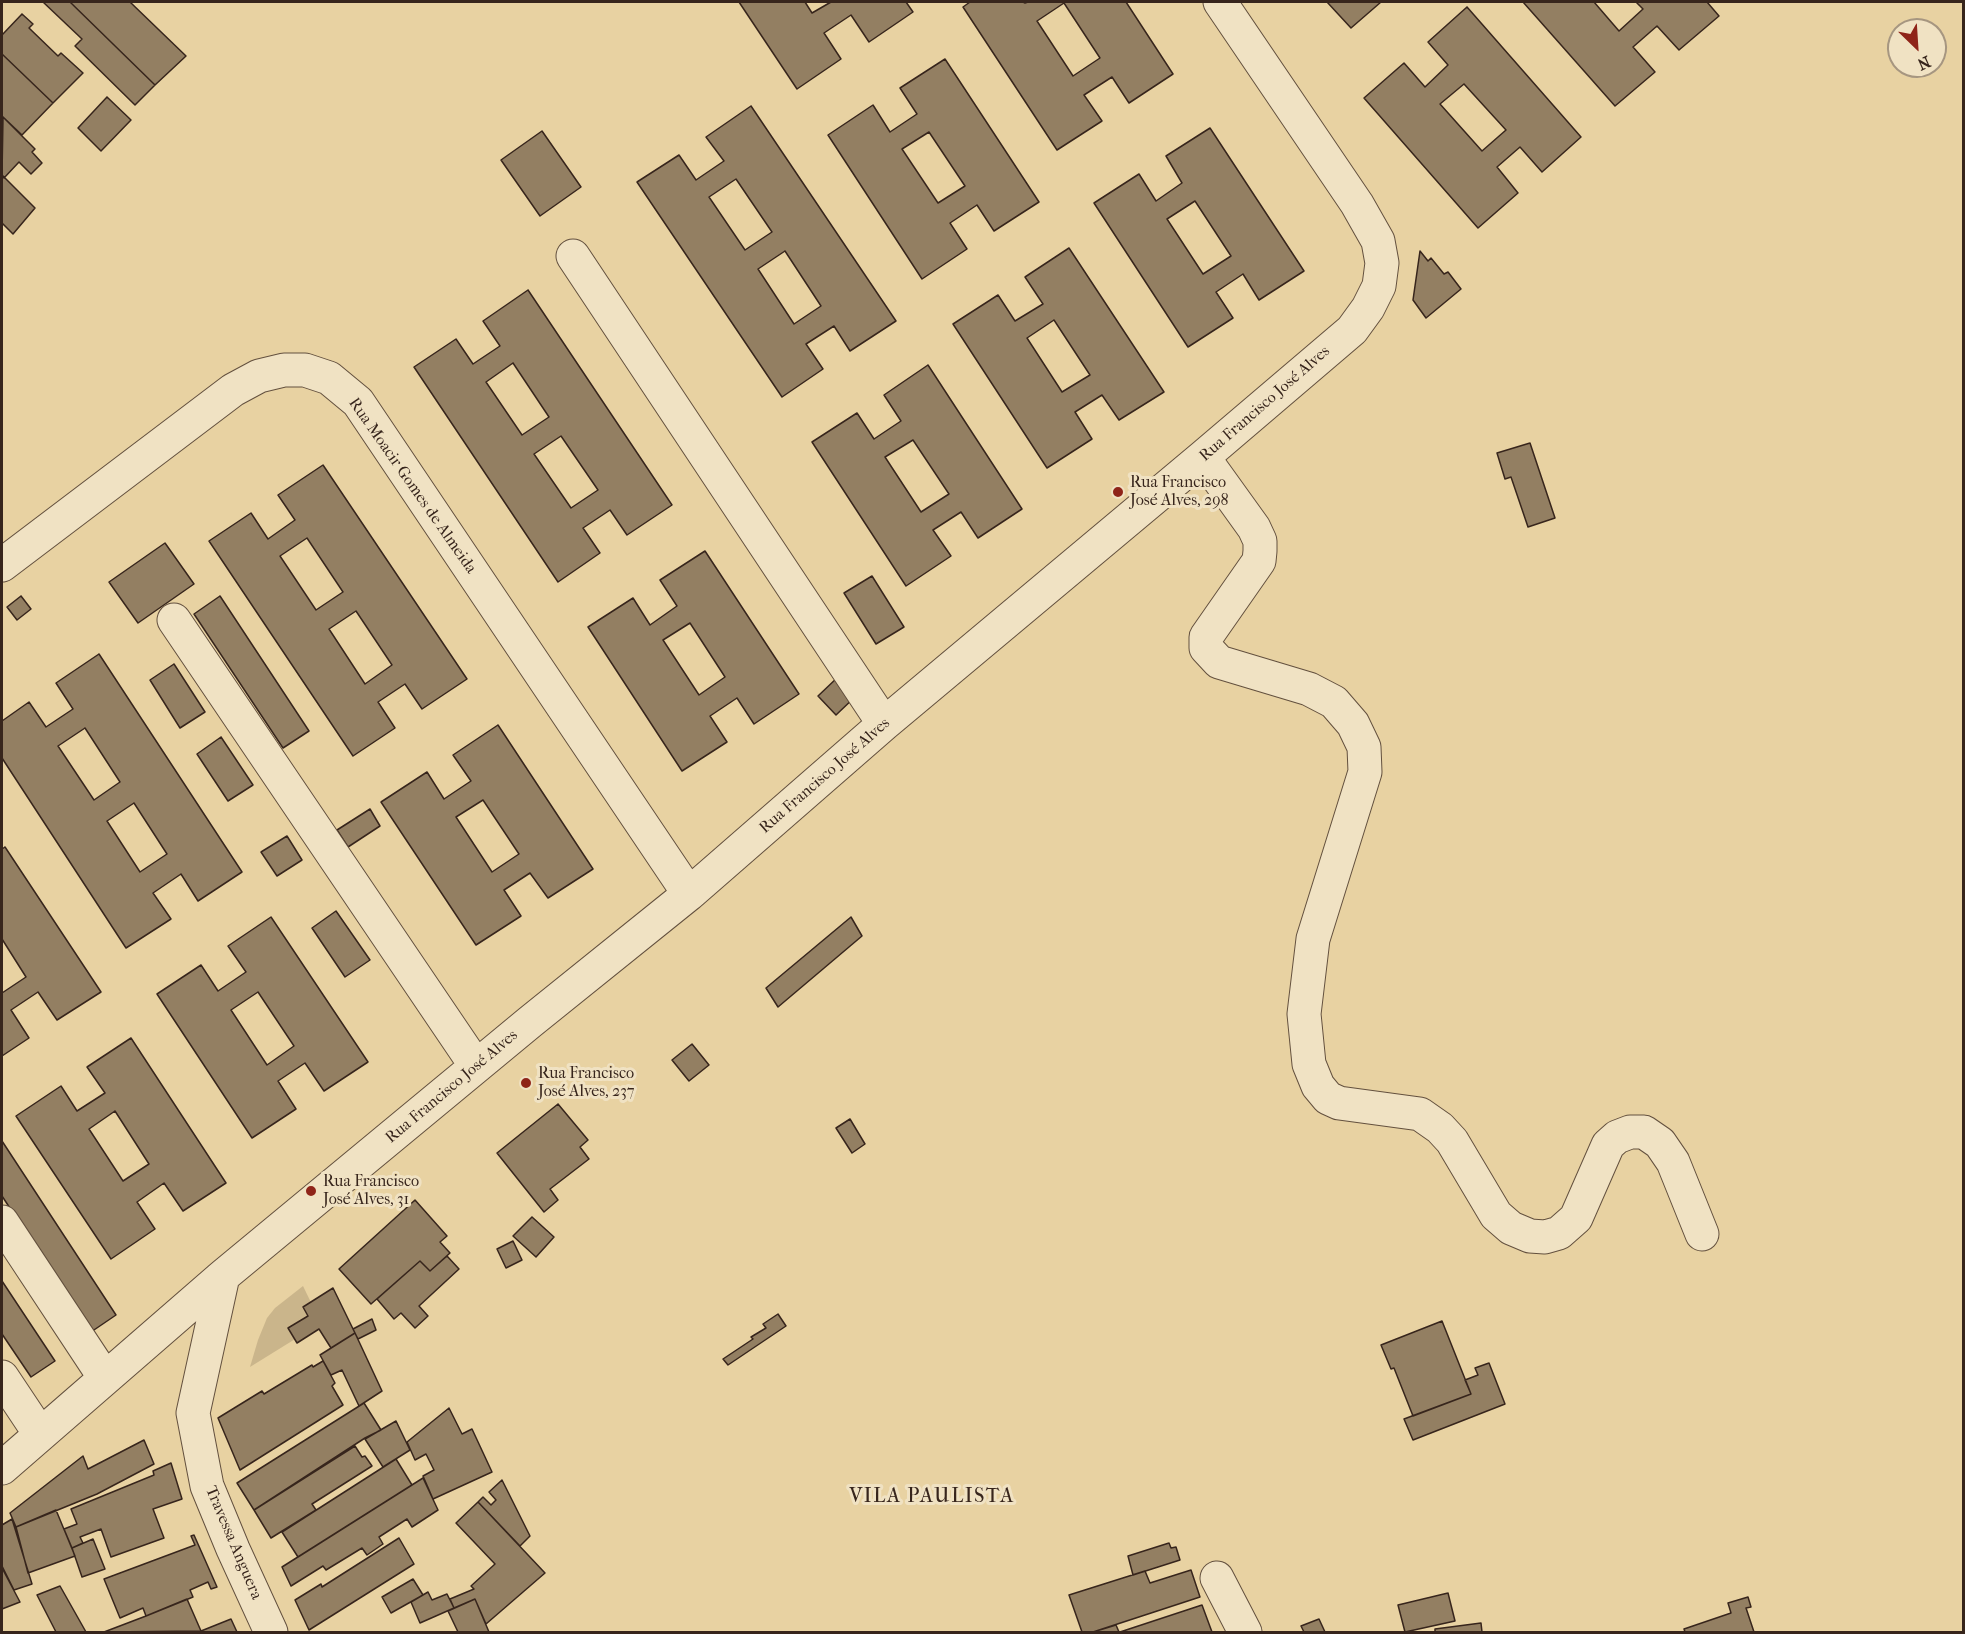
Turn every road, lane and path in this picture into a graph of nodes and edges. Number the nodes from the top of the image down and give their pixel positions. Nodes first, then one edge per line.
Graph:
1 (1220, 2) edge
2 (573, 256) dead end
3 (1203, 457) junction
4 (2, 566) edge
5 (174, 620) dead end
6 (884, 724) junction
7 (689, 894) junction
8 (476, 1066) junction
9 (2, 1222) edge
10 (1702, 1234) dead end
11 (223, 1276) junction
12 (2, 1377) edge
13 (105, 1378) junction
14 (40, 1434) junction
15 (2, 1468) edge
16 (1217, 1578) dead end
17 (271, 1632) edge
18 (1245, 1632) edge

1 - 3 street, Rua Francisco José Alves
2 - 6 street
3 - 6 street, Rua Francisco José Alves
3 - 10 street
4 - 7 street, Rua Moacir Gomes de Almeida
5 - 8 street
6 - 7 street, Rua Francisco José Alves
7 - 8 street, Rua Francisco José Alves
8 - 11 street, Rua Francisco José Alves
9 - 13 street
11 - 13 street, Rua Francisco José Alves
11 - 17 street, Travessa Anguera
12 - 14 street
13 - 14 street, Rua Francisco José Alves
14 - 15 street, Rua Francisco José Alves
16 - 18 street

